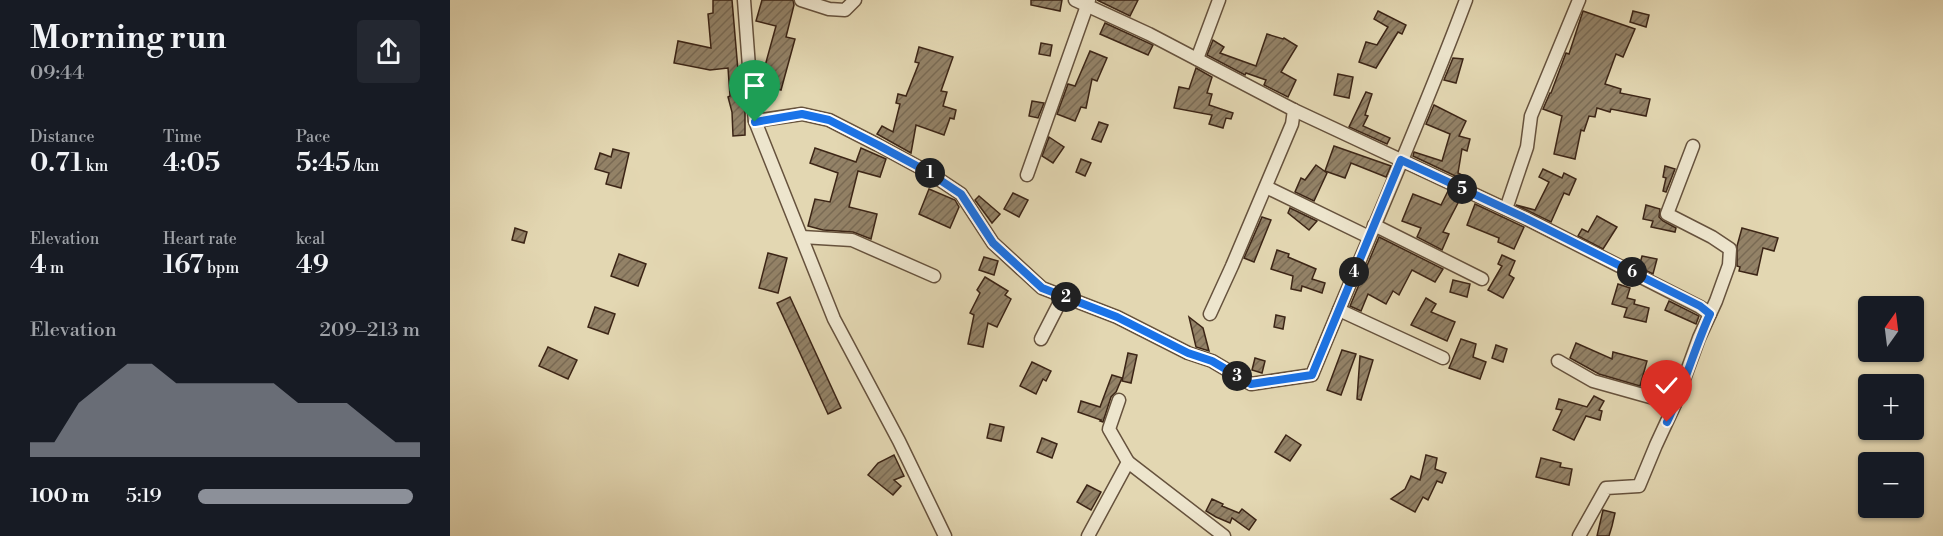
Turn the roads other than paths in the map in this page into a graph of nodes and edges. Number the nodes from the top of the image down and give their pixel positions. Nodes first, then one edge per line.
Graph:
1 (744, 0) edge
2 (801, 0) edge
3 (855, 0) edge
4 (1219, 0) edge
5 (1466, 0) edge
6 (1580, 0) edge
7 (1084, 2) edge
8 (1197, 59) junction
9 (1294, 110) junction
10 (755, 122) junction
11 (1693, 146) dead end
12 (1401, 160) junction
13 (1027, 175) dead end
14 (1266, 187) junction
15 (1506, 209) junction
16 (1374, 225) junction
17 (801, 237) junction
18 (1369, 237) junction
19 (934, 276) dead end
20 (1482, 279) dead end
21 (1063, 296) junction
22 (1339, 310) junction
23 (1210, 314) dead end
24 (1710, 314) junction
25 (1041, 339) dead end
26 (1443, 358) dead end
27 (1558, 361) dead end
28 (1119, 400) dead end
29 (1675, 404) junction
30 (1128, 462) junction
31 (945, 536) edge
32 (1088, 536) edge
33 (1224, 536) edge
34 (1578, 536) edge

1 - 10 street
2 - 3 street
4 - 8 street
5 - 12 street
6 - 15 street
7 - 8 street
7 - 13 street
8 - 9 street
9 - 12 street
9 - 14 street
10 - 17 street
10 - 21 street
11 - 24 street
12 - 15 street
12 - 16 street
14 - 18 street
14 - 23 street
15 - 24 street
16 - 18 street
16 - 20 street
17 - 19 street
17 - 31 street
18 - 22 street
21 - 22 street
21 - 25 street
22 - 26 street
24 - 29 street
27 - 29 street
28 - 30 street
29 - 34 street
30 - 32 street
30 - 33 street

